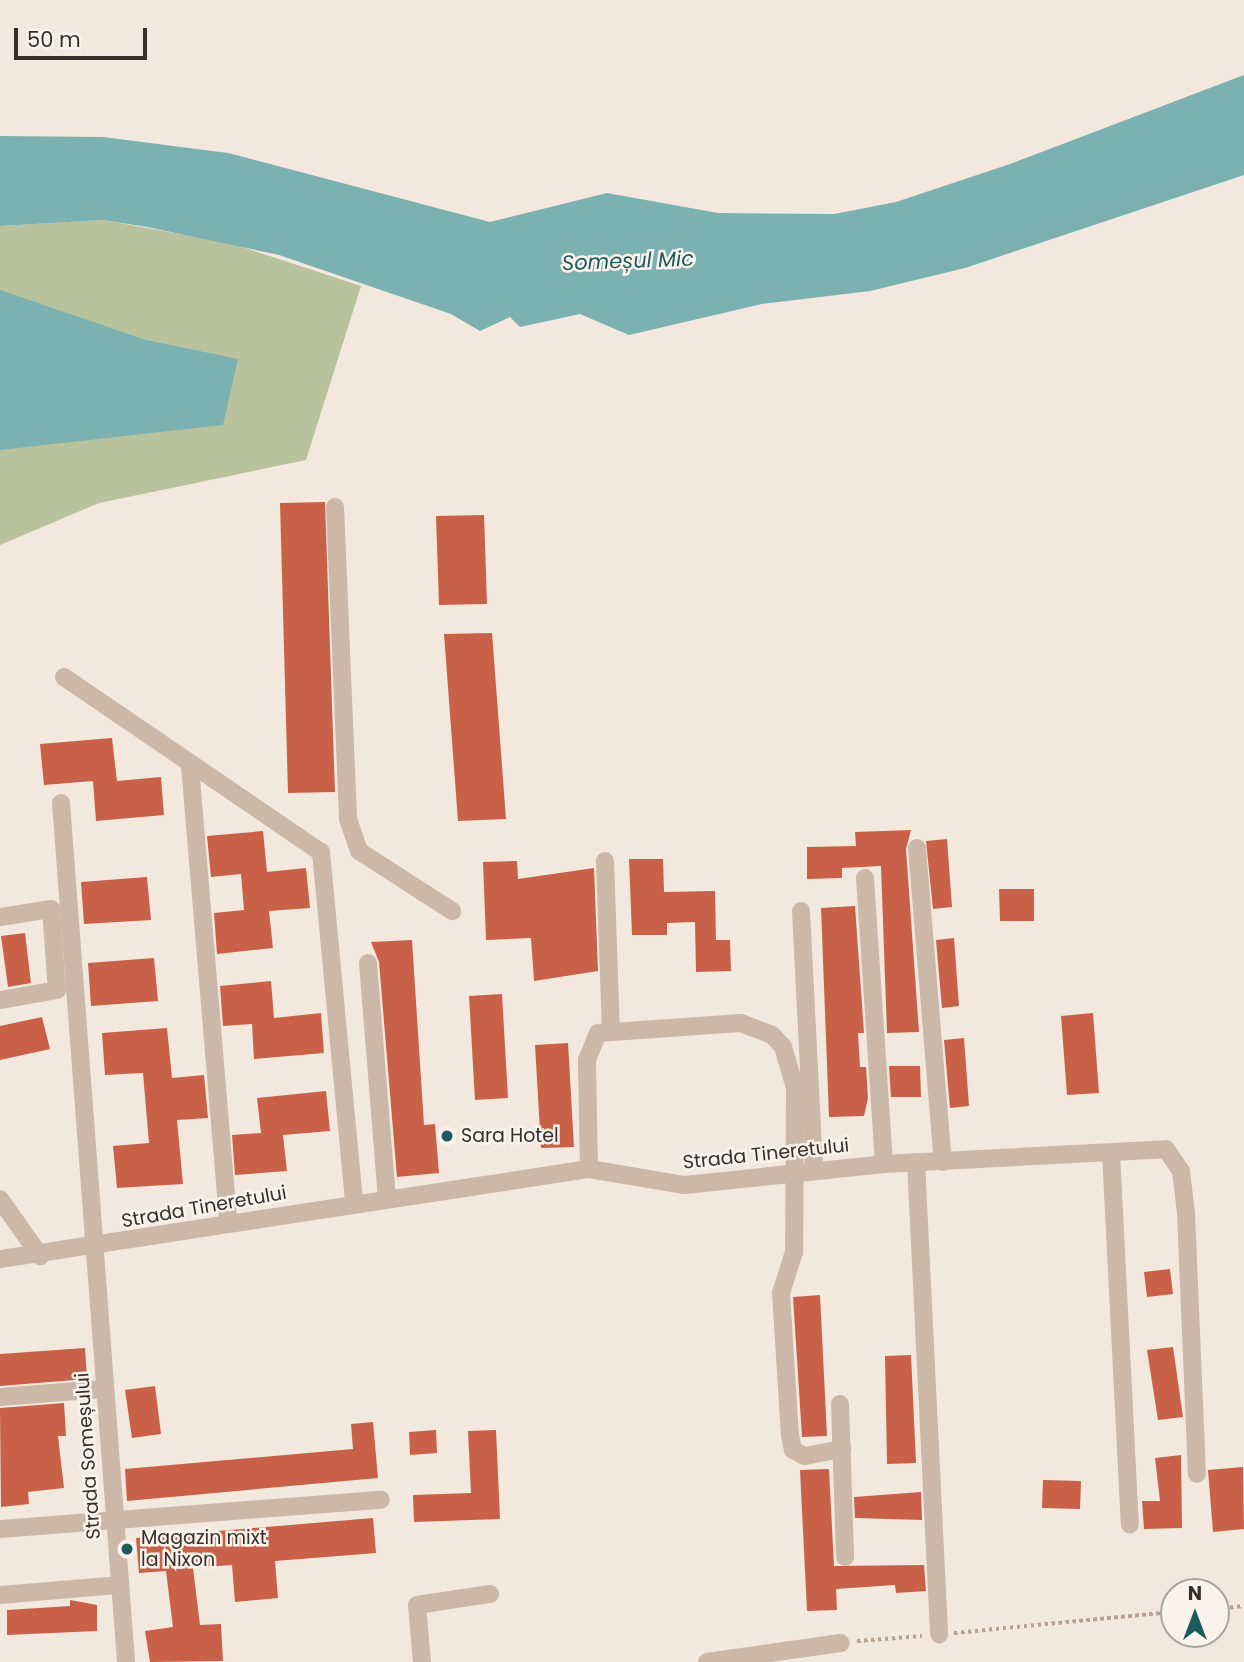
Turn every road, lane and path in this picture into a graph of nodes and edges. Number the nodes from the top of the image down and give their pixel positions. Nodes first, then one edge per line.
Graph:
1 (335, 508) dead end
2 (64, 677) dead end
3 (190, 766) junction
4 (61, 803) dead end
5 (917, 848) dead end
6 (605, 861) dead end
7 (865, 878) dead end
8 (452, 911) dead end
9 (800, 911) dead end
10 (0, 917) edge
11 (368, 963) dead end
12 (0, 1000) edge
13 (611, 1029) junction
14 (1111, 1153) junction
15 (916, 1162) junction
16 (943, 1162) junction
17 (884, 1164) junction
18 (589, 1169) junction
19 (805, 1171) junction
20 (387, 1197) junction
21 (0, 1199) edge
22 (354, 1202) junction
23 (228, 1223) junction
24 (97, 1248) junction
25 (40, 1256) junction
26 (0, 1259) edge
27 (103, 1389) junction
28 (0, 1397) edge
29 (840, 1404) dead end
30 (842, 1449) junction
31 (1196, 1474) dead end
32 (381, 1500) dead end
33 (114, 1522) junction
34 (1130, 1525) dead end
35 (0, 1529) edge
36 (845, 1556) dead end
37 (118, 1585) junction
38 (490, 1594) dead end
39 (0, 1595) edge
40 (1160, 1613) edge
41 (939, 1634) junction
42 (841, 1643) joint
43 (727, 1661) edge
44 (126, 1662) edge
45 (422, 1662) edge
46 (707, 1662) edge

1 - 8 street
2 - 3 street
3 - 22 street
3 - 23 street
4 - 24 street, Strada Someșului
5 - 16 street
6 - 13 street
7 - 17 street
9 - 19 street
10 - 12 street
11 - 20 street
13 - 18 street
13 - 19 street
14 - 16 street, Strada Tineretului
14 - 31 street, Strada Tineretului
14 - 34 street
15 - 16 street, Strada Tineretului
15 - 17 street, Strada Tineretului
15 - 41 street
17 - 19 street, Strada Tineretului
18 - 19 street, Strada Tineretului
18 - 20 street, Strada Tineretului
19 - 30 street
20 - 22 street, Strada Tineretului
21 - 25 street
22 - 23 street, Strada Tineretului
23 - 24 street, Strada Tineretului
24 - 25 street, Strada Tineretului
24 - 27 street, Strada Someșului
25 - 26 street, Strada Tineretului
27 - 28 street
27 - 33 street, Strada Someșului
29 - 30 street
30 - 36 street
32 - 33 street
33 - 35 street
33 - 37 street, Strada Someșului
37 - 39 street
37 - 44 street, Strada Someșului
38 - 45 street
40 - 41 path
41 - 42 path
42 - 43 street
43 - 46 street

